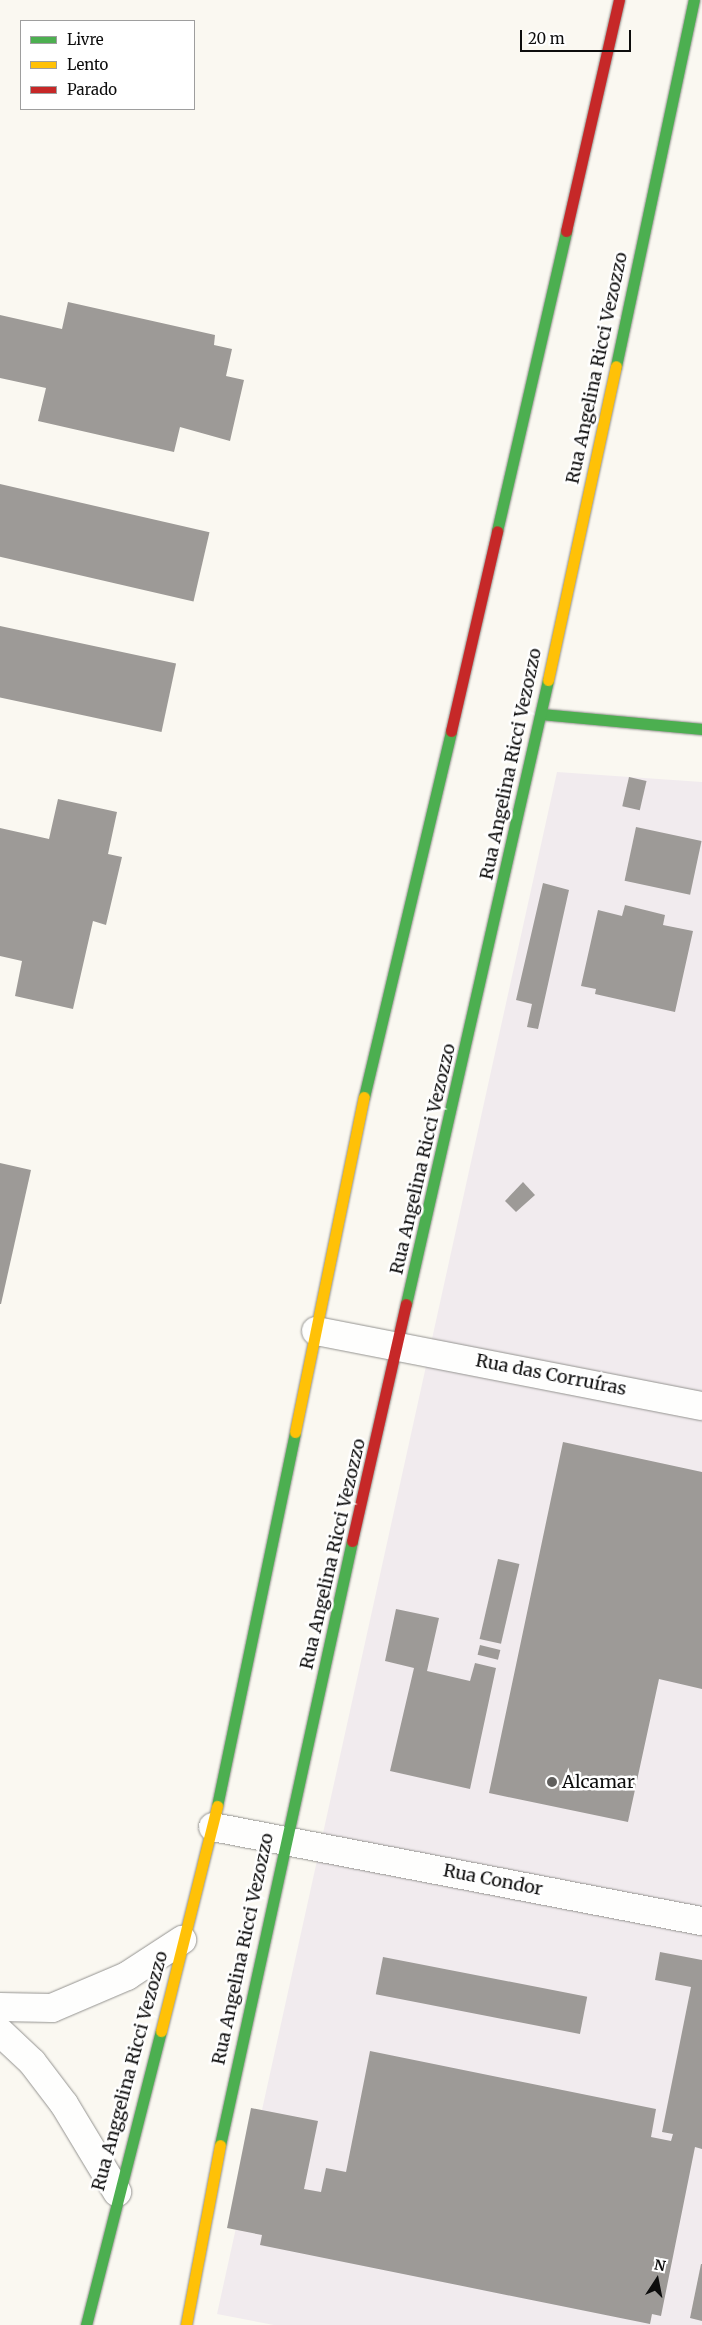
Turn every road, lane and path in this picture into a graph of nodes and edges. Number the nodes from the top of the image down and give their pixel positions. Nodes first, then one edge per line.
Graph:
1 (619, 0) edge
2 (694, 0) edge
3 (541, 714) junction
4 (702, 729) edge
5 (316, 1331) junction
6 (399, 1345) junction
7 (702, 1406) edge
8 (213, 1827) junction
9 (284, 1838) junction
10 (702, 1921) edge
11 (182, 1940) junction
12 (0, 2007) edge
13 (0, 2032) edge
14 (117, 2192) junction
15 (86, 2325) edge
16 (186, 2325) edge

1 - 5 main road
2 - 3 main road, Rua Angelina Ricci Vezozzo
3 - 4 main road
3 - 6 main road, Rua Angelina Ricci Vezozzo
5 - 6 street, Rua das Corruíras
5 - 8 main road
6 - 7 street, Rua das Corruíras
6 - 9 main road, Rua Angelina Ricci Vezozzo
8 - 9 street, Rua Condor
8 - 11 main road, Rua Anggelina Ricci Vezozzo
9 - 10 street, Rua Condor
9 - 16 main road, Rua Angelina Ricci Vezozzo
11 - 12 street
11 - 14 main road, Rua Anggelina Ricci Vezozzo
13 - 14 street
14 - 15 main road, Rua Anggelina Ricci Vezozzo

